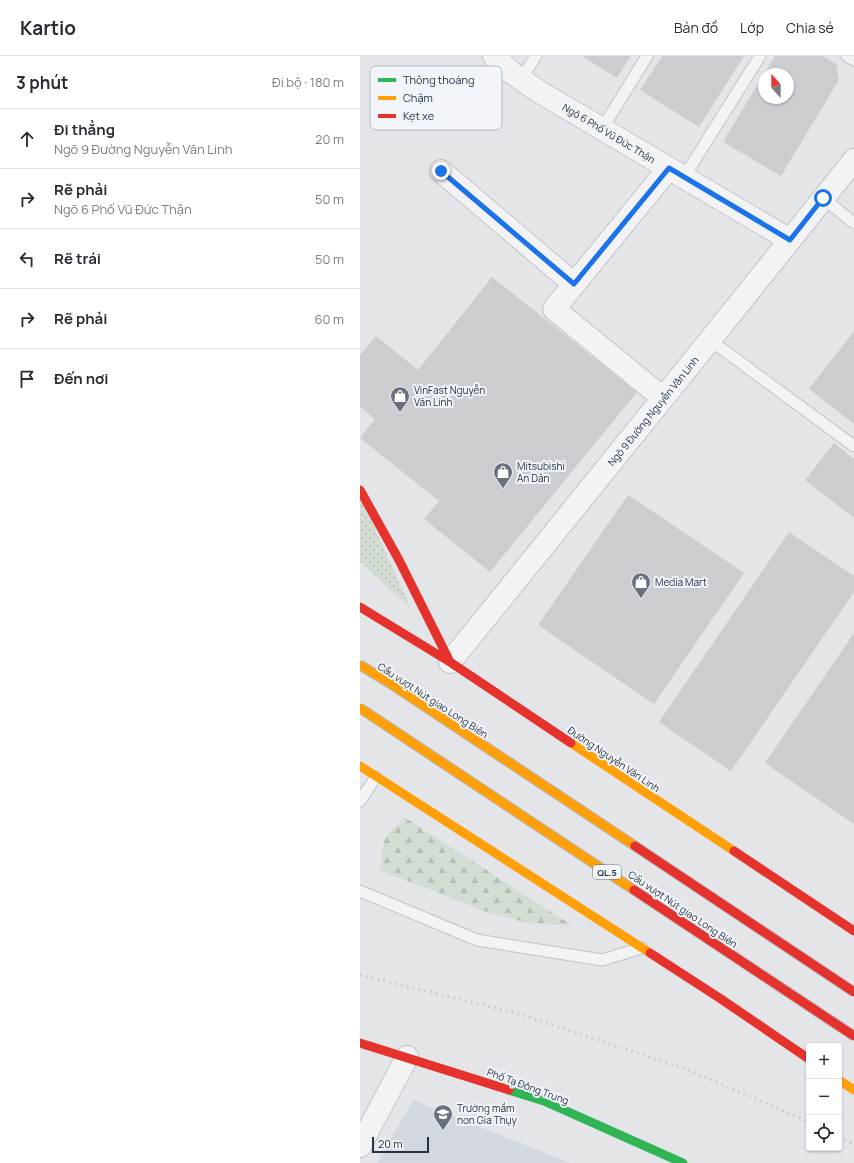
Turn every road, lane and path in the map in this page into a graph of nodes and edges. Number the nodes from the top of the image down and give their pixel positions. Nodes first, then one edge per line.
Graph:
1 (494, 56) edge
2 (536, 56) edge
3 (647, 56) edge
4 (760, 56) edge
5 (847, 56) edge
6 (854, 60) edge
7 (521, 79) junction
8 (602, 129) junction
9 (854, 160) edge
10 (441, 171) dead end
11 (677, 173) junction
12 (823, 198) junction
13 (854, 223) edge
14 (790, 240) junction
15 (574, 284) junction
16 (710, 340) junction
17 (663, 398) junction
18 (854, 446) edge
19 (360, 490) edge
20 (360, 607) edge
21 (360, 612) edge
22 (372, 614) junction
23 (450, 662) junction
24 (360, 665) edge
25 (360, 708) edge
26 (360, 766) edge
27 (376, 777) junction
28 (360, 801) edge
29 (360, 891) edge
30 (854, 931) edge
31 (642, 948) junction
32 (854, 992) edge
33 (854, 1036) edge
34 (360, 1043) edge
35 (407, 1057) junction
36 (806, 1057) edge
37 (842, 1082) edge
38 (854, 1090) edge
39 (360, 1146) edge
40 (683, 1163) edge

1 - 7 street, Ngõ 6 Phố Vũ Đức Thận
2 - 7 lane
3 - 8 lane
4 - 11 lane
5 - 6 lane
7 - 8 street, Ngõ 6 Phố Vũ Đức Thận
8 - 11 street, Ngõ 6 Phố Vũ Đức Thận
9 - 12 street, Ngõ 9 Đường Nguyễn Văn Linh
10 - 15 street
11 - 14 street, Ngõ 6 Phố Vũ Đức Thận
11 - 15 street
12 - 13 lane
12 - 14 street, Ngõ 9 Đường Nguyễn Văn Linh
14 - 16 street, Ngõ 9 Đường Nguyễn Văn Linh
15 - 17 street
16 - 17 street, Ngõ 9 Đường Nguyễn Văn Linh
16 - 18 lane
17 - 23 street, Ngõ 9 Đường Nguyễn Văn Linh
19 - 23 main road
20 - 22 main road, Đường Nguyễn Văn Linh
21 - 22 main road
22 - 23 main road, Đường Nguyễn Văn Linh
23 - 30 main road, Đường Nguyễn Văn Linh
24 - 32 main road, Cầu vượt Nút giao Long Biên, bridge
25 - 33 main road, Cầu vượt Nút giao Long Biên / QL.5, bridge
26 - 27 main road
27 - 28 lane
27 - 31 main road
29 - 31 lane
31 - 36 main road
34 - 35 main road, Phố Tạ Đông Trung
35 - 39 street
35 - 40 main road, Phố Tạ Đông Trung
37 - 38 main road

